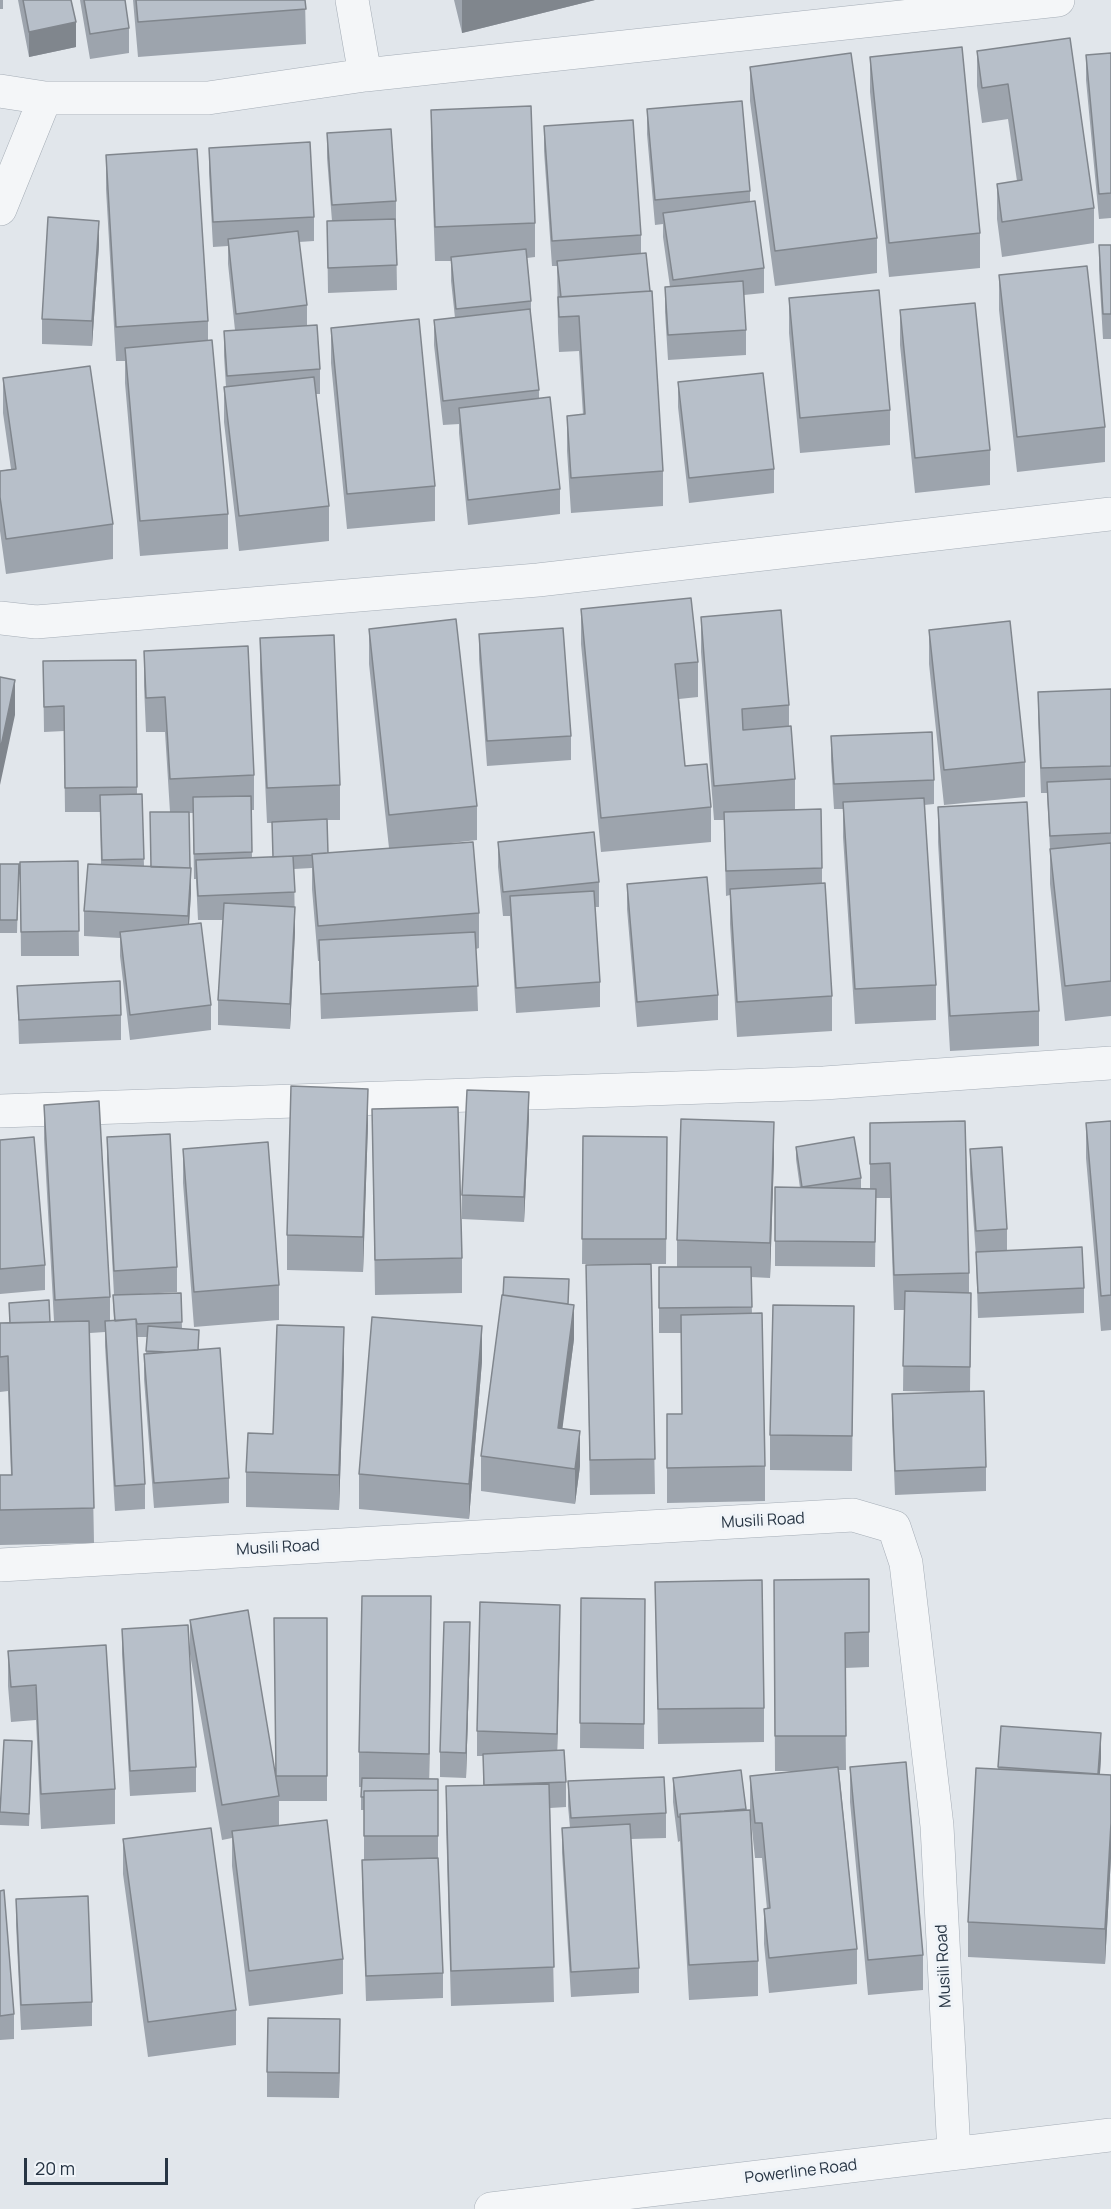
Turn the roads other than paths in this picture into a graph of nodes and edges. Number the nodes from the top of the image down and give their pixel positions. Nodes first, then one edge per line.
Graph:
1 (352, 0) edge
2 (1058, 0) edge
3 (849, 11) edge
4 (365, 75) junction
5 (0, 91) edge
6 (45, 98) junction
7 (0, 209) edge
8 (1111, 514) edge
9 (0, 618) edge
10 (1111, 1063) edge
11 (0, 1111) edge
12 (0, 1565) edge
13 (1111, 2135) edge
14 (954, 2153) junction
15 (491, 2209) edge

1 - 4 street
2 - 3 street
3 - 4 street
4 - 6 street
5 - 6 street
6 - 7 street
8 - 9 street
10 - 11 street
12 - 14 street, Musili Road
13 - 14 street, Powerline Road
14 - 15 street, Powerline Road

